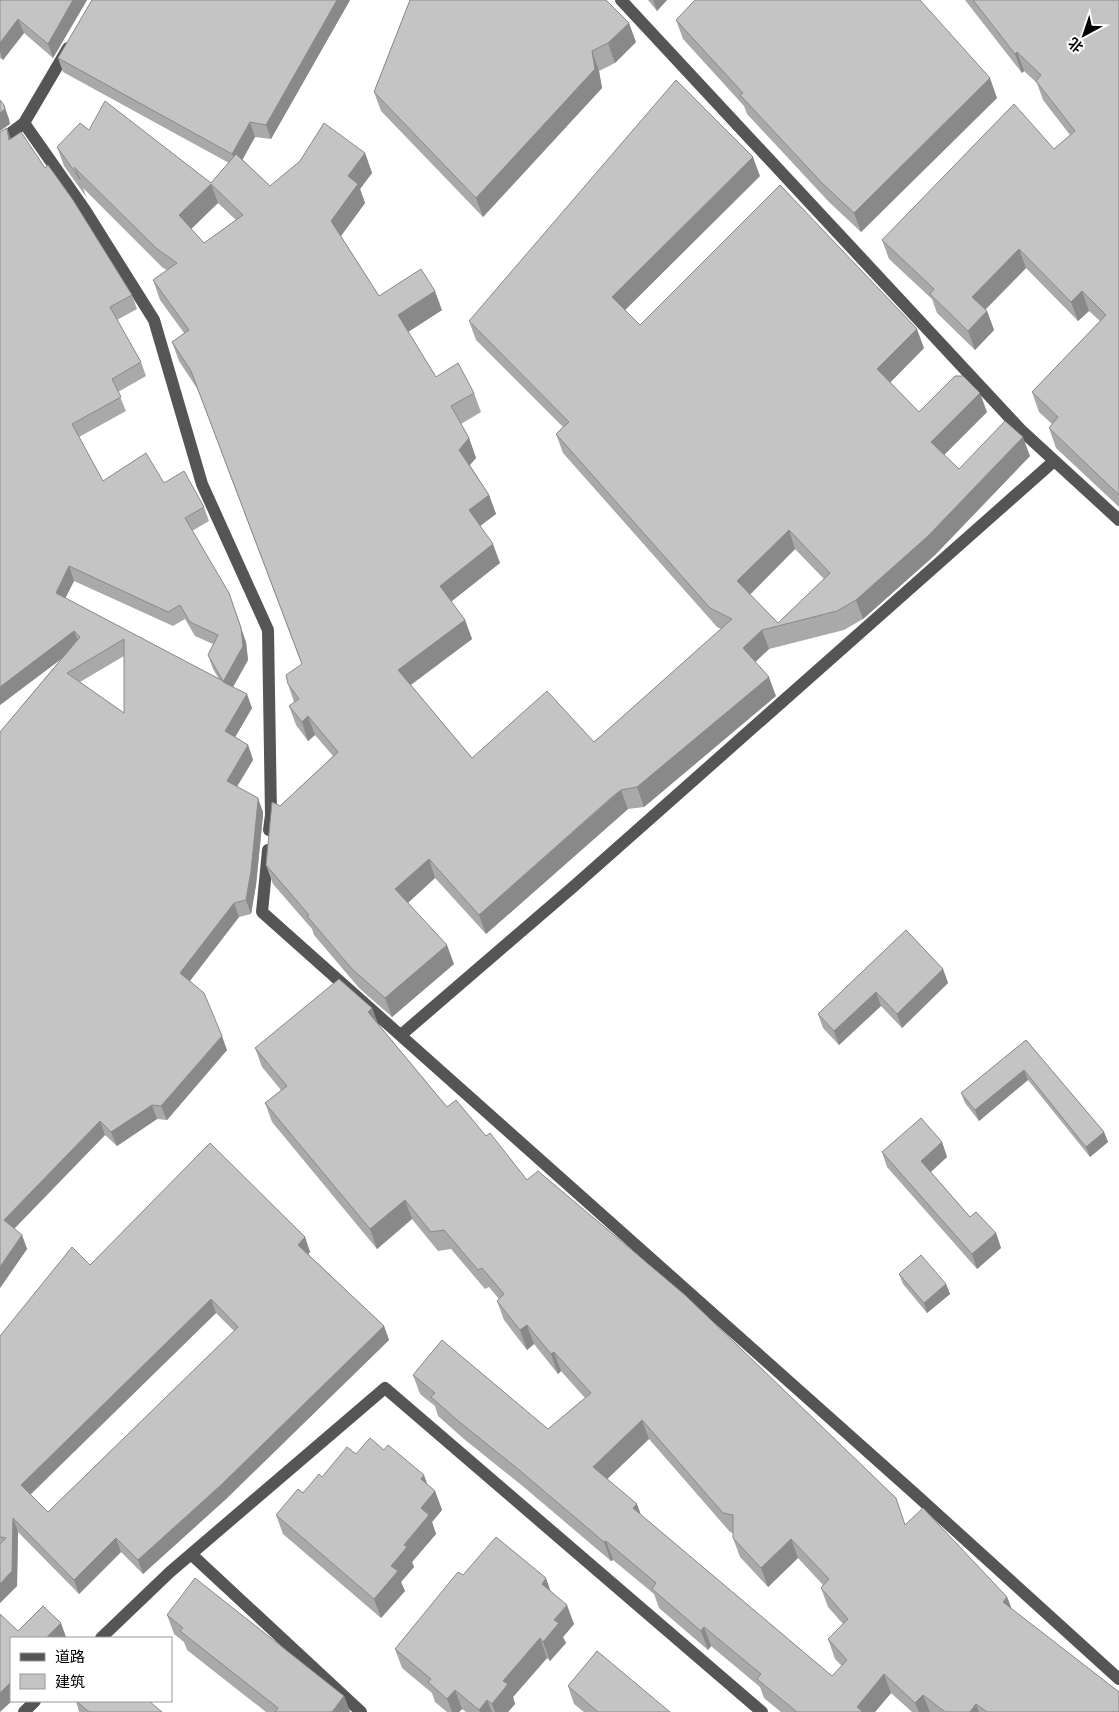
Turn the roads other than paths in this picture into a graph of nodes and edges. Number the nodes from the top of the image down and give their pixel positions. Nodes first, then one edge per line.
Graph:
1 (621, 0) edge
2 (72, 41) edge
3 (24, 123) junction
4 (0, 141) edge
5 (1054, 461) junction
6 (1119, 520) edge
7 (400, 1034) junction
8 (191, 1554) junction
9 (102, 1637) edge
10 (1119, 1679) edge
11 (34, 1702) edge
12 (24, 1712) edge
13 (361, 1712) edge
14 (762, 1712) edge

1 - 5 street
2 - 3 street
3 - 4 street
3 - 7 street
5 - 6 street
5 - 7 street
7 - 10 street
8 - 9 street
8 - 13 street
8 - 14 street
11 - 12 street

